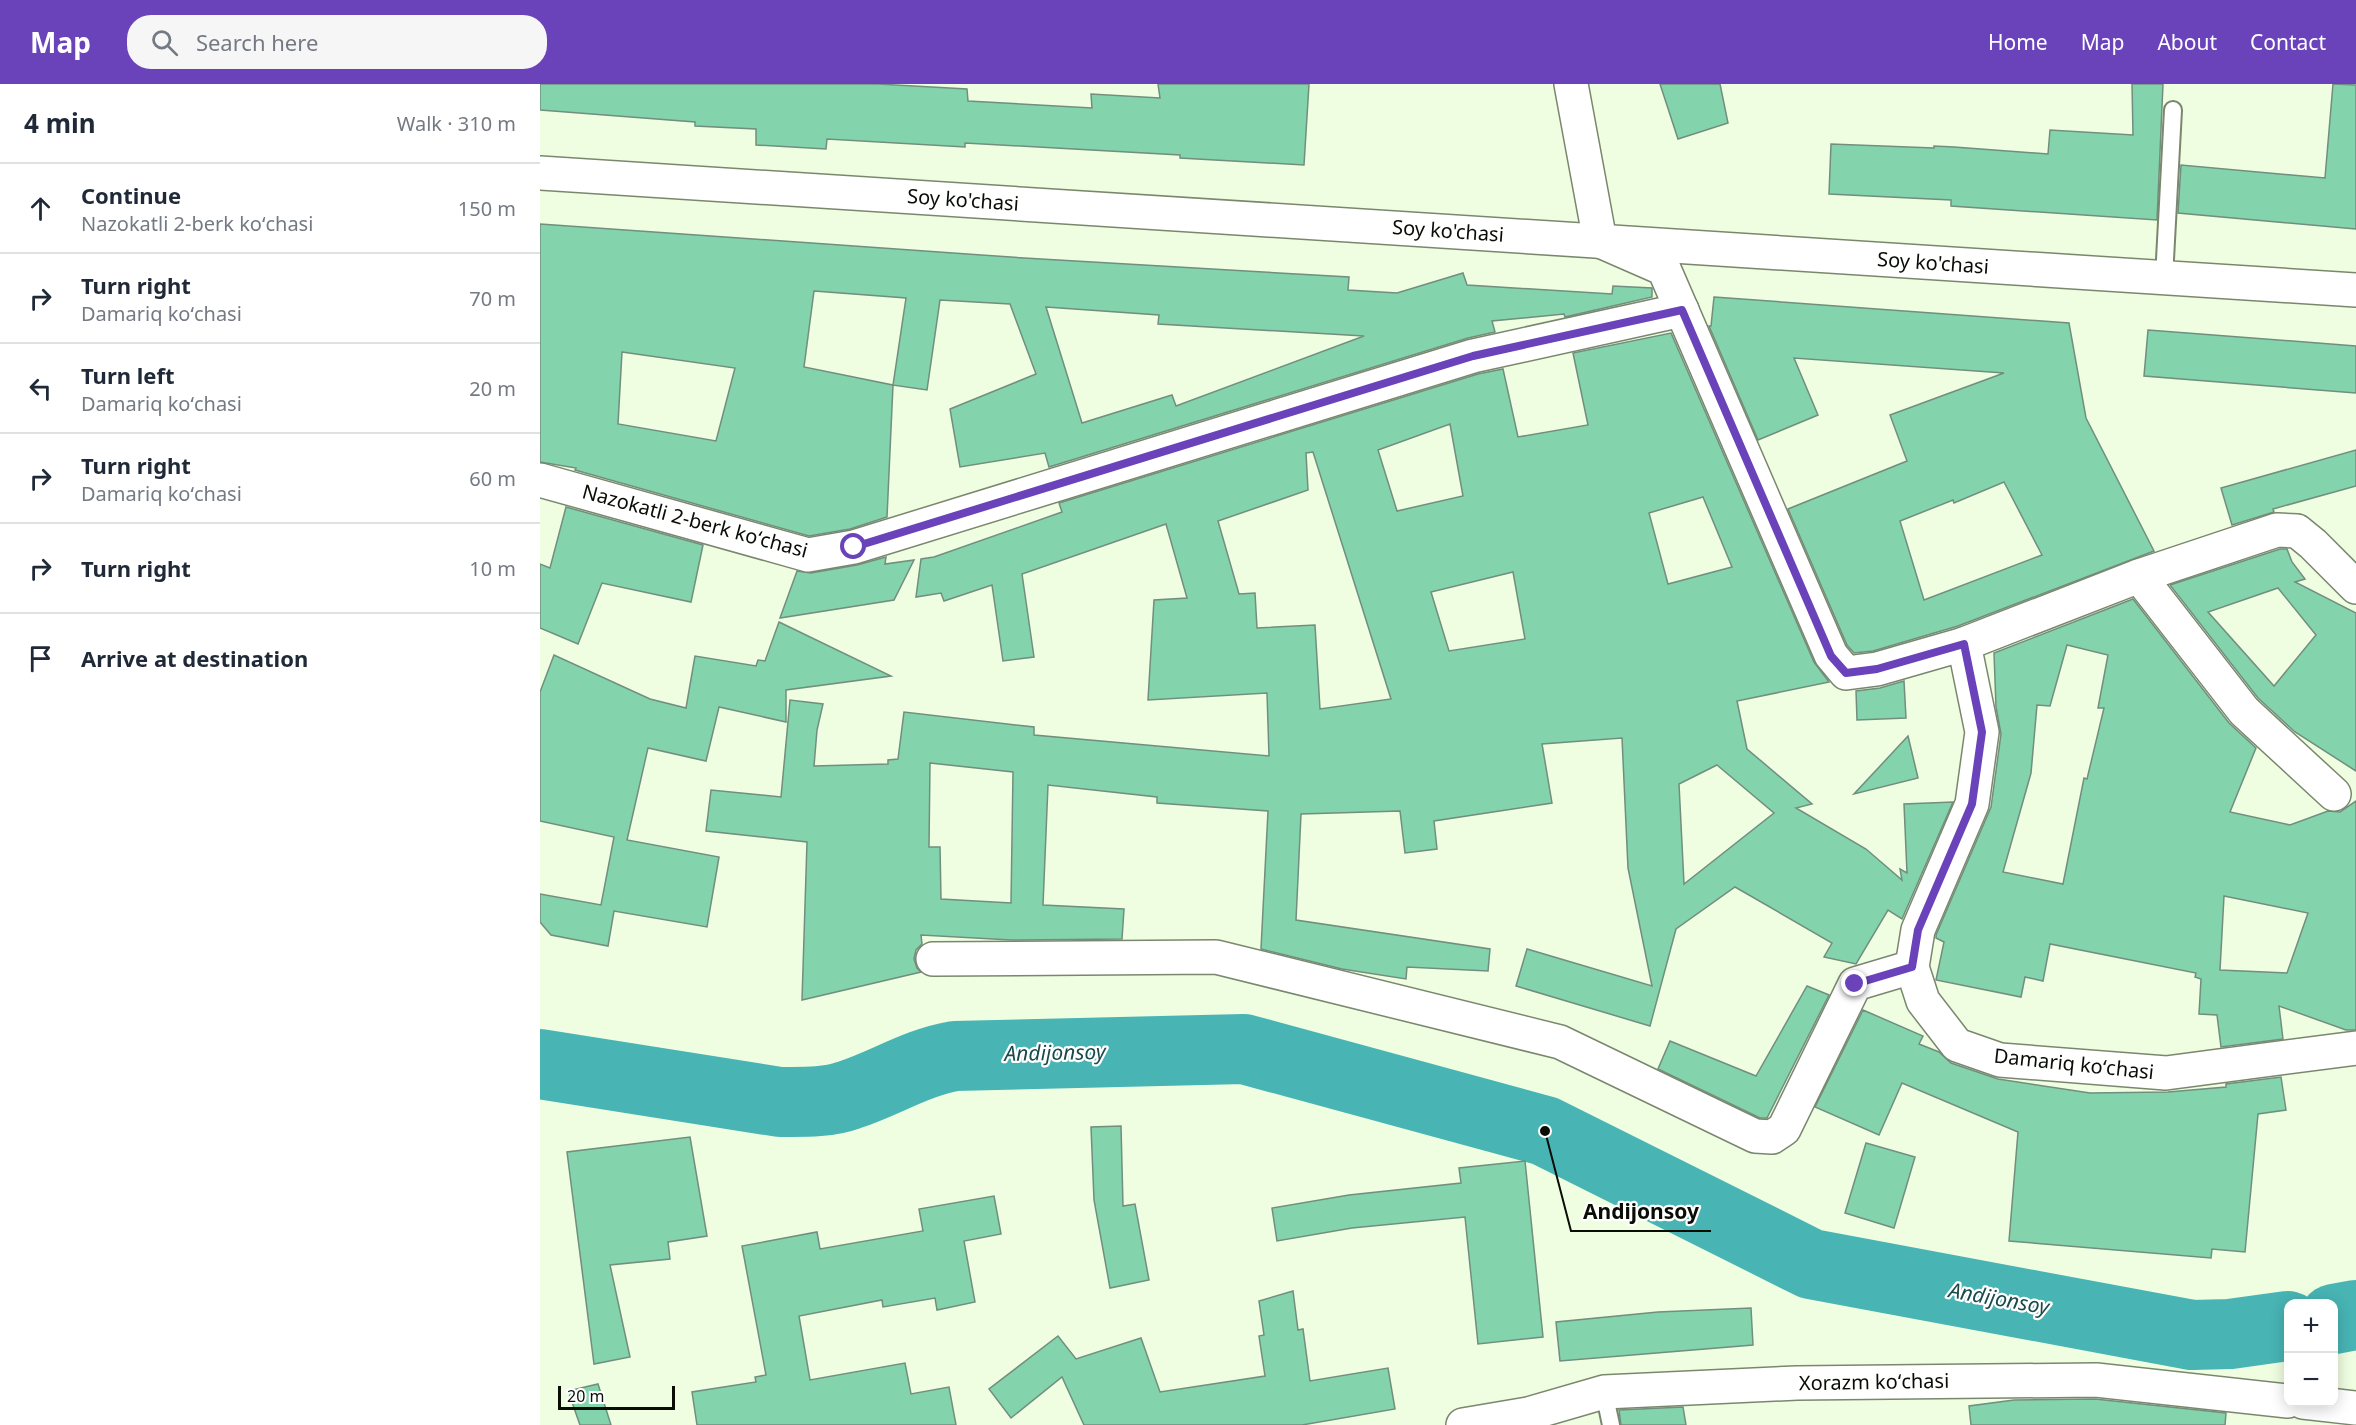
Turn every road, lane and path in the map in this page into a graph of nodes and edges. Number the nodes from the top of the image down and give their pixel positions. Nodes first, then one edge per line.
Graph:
1 (1571, 84) edge
2 (2173, 110) dead end
3 (540, 173) edge
4 (1600, 241) junction
5 (2164, 278) junction
6 (2356, 290) edge
7 (1682, 310) junction
8 (540, 480) edge
9 (2139, 576) junction
10 (2356, 587) edge
11 (1964, 644) junction
12 (2334, 794) dead end
13 (933, 959) dead end
14 (1912, 967) junction
15 (2356, 1048) edge
16 (1604, 1392) junction
17 (2284, 1400) edge
18 (2338, 1406) edge
19 (2356, 1408) edge
20 (1463, 1425) edge
21 (1611, 1425) edge

1 - 4 street
2 - 5 lane
3 - 4 street, Soy ko'chasi
4 - 5 street, Soy ko'chasi
4 - 7 street
5 - 6 street, Soy ko'chasi
7 - 8 street, Nazokatli 2-berk koʻchasi
7 - 11 street
9 - 10 street
9 - 11 street
9 - 12 street
11 - 14 street, Damariq koʻchasi
13 - 14 street
14 - 15 street, Damariq koʻchasi
16 - 17 street, Xorazm koʻchasi
16 - 20 street, Xorazm koʻchasi
16 - 21 lane
18 - 19 street

